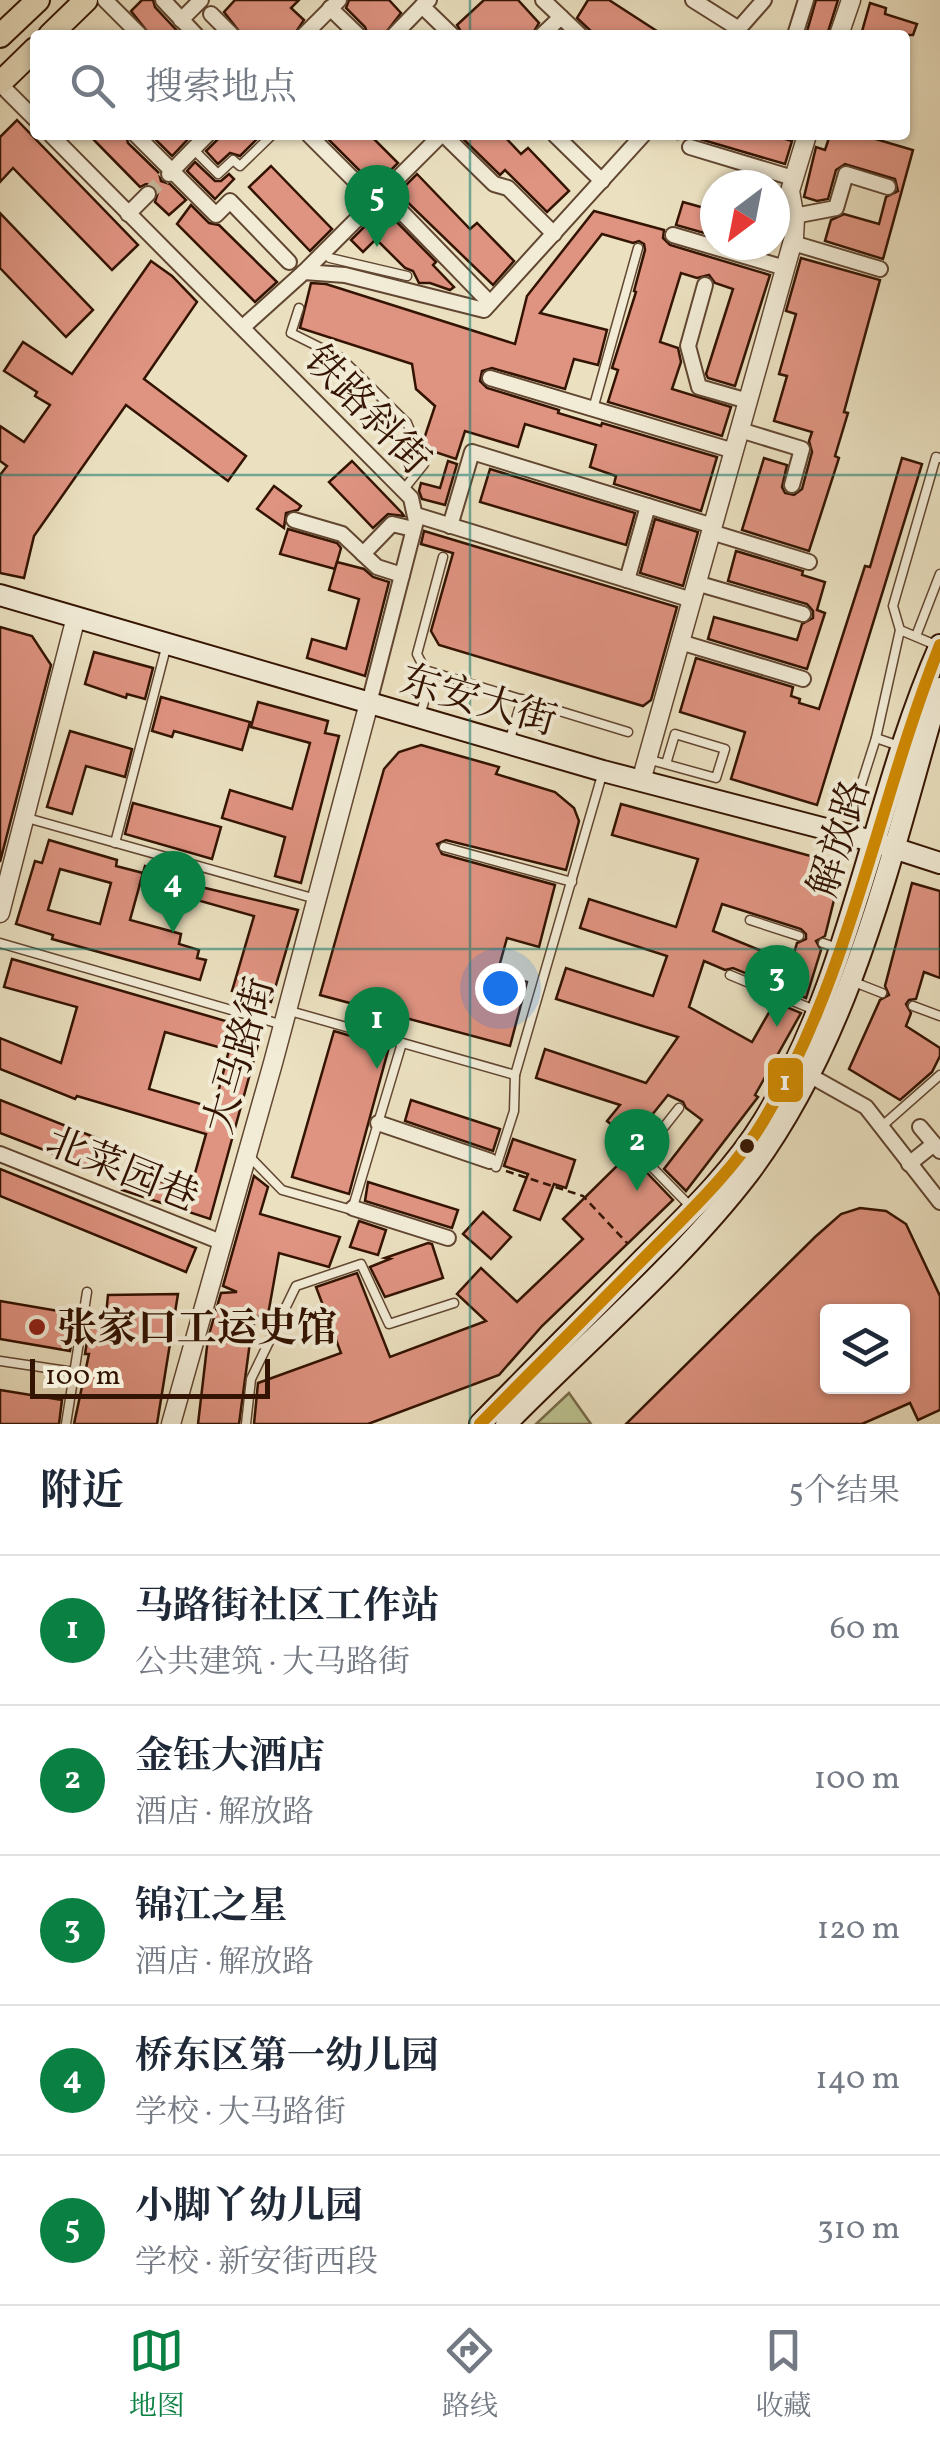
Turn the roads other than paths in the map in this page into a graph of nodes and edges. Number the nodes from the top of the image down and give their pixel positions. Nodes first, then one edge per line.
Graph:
1 (38, 0) edge
2 (86, 0) edge
3 (106, 0) edge
4 (162, 0) edge
5 (201, 0) edge
6 (543, 0) edge
7 (693, 0) edge
8 (764, 0) edge
9 (806, 0) edge
10 (851, 0) edge
11 (330, 3) edge
12 (426, 3) edge
13 (212, 14) dead end
14 (561, 17) junction
15 (181, 20) junction
16 (55, 30) edge
17 (135, 30) edge
18 (191, 30) edge
19 (227, 30) edge
20 (308, 30) edge
21 (354, 30) edge
22 (399, 30) edge
23 (448, 30) edge
24 (547, 30) edge
25 (575, 30) edge
26 (733, 30) edge
27 (738, 30) edge
28 (797, 30) edge
29 (842, 30) edge
30 (0, 36) edge
31 (30, 54) edge
32 (0, 83) edge
33 (30, 114) edge
34 (55, 140) edge
35 (141, 140) edge
36 (201, 140) edge
37 (267, 140) edge
38 (315, 140) edge
39 (438, 140) edge
40 (448, 140) edge
41 (560, 140) edge
42 (639, 140) edge
43 (805, 140) edge
44 (690, 147) dead end
45 (193, 149) junction
46 (170, 172) junction
47 (793, 178) junction
48 (602, 181) junction
49 (888, 187) dead end
50 (148, 194) tunnel mouth
51 (382, 200) junction
52 (128, 214) junction
53 (794, 216) junction
54 (554, 234) junction
55 (673, 234) dead end
56 (792, 243) junction
57 (638, 248) dead end
58 (330, 258) dead end
59 (290, 262) dead end
60 (786, 268) junction
61 (880, 269) dead end
62 (304, 272) junction
63 (368, 274) junction
64 (406, 276) dead end
65 (705, 286) dead end
66 (490, 303) junction
67 (299, 308) dead end
68 (243, 327) junction
69 (490, 378) dead end
70 (748, 401) junction
71 (593, 408) junction
72 (740, 430) junction
73 (734, 451) junction
74 (940, 458) edge
75 (792, 485) dead end
76 (404, 488) junction
77 (648, 506) junction
78 (294, 520) dead end
79 (414, 522) junction
80 (450, 526) junction
81 (712, 529) junction
82 (363, 554) junction
83 (443, 557) dead end
84 (809, 562) dead end
85 (940, 574) edge
86 (402, 575) junction
87 (626, 580) junction
88 (694, 591) junction
89 (0, 595) edge
90 (803, 614) dead end
91 (76, 617) junction
92 (900, 630) junction
93 (916, 636) junction
94 (680, 642) junction
95 (167, 644) junction
96 (940, 646) edge
97 (432, 672) junction
98 (803, 679) dead end
99 (940, 688) edge
100 (522, 700) junction
101 (369, 703) junction
102 (420, 718) junction
103 (628, 732) dead end
104 (876, 738) junction
105 (509, 744) junction
106 (912, 750) junction
107 (647, 758) junction
108 (666, 764) junction
109 (604, 771) junction
110 (641, 781) junction
111 (855, 804) dead end
112 (26, 818) junction
113 (115, 843) junction
114 (882, 844) junction
115 (444, 847) dead end
116 (940, 863) edge
117 (572, 882) junction
118 (316, 900) junction
119 (1, 903) edge
120 (750, 920) dead end
121 (800, 936) dead end
122 (0, 943) edge
123 (730, 974) dead end
124 (850, 981) junction
125 (882, 993) dead end
126 (913, 1006) dead end
127 (817, 1011) junction
128 (940, 1016) edge
129 (285, 1018) junction
130 (402, 1043) junction
131 (809, 1074) junction
132 (515, 1075) junction
133 (940, 1075) edge
134 (680, 1108) dead end
135 (378, 1123) junction
136 (881, 1127) junction
137 (920, 1127) dead end
138 (937, 1148) edge
139 (247, 1153) junction
140 (0, 1154) edge
141 (493, 1164) joint
142 (910, 1164) junction
143 (940, 1202) edge
144 (353, 1208) junction
145 (692, 1208) junction
146 (448, 1238) dead end
147 (221, 1242) junction
148 (87, 1292) dead end
149 (454, 1302) dead end
150 (0, 1361) edge
151 (74, 1372) junction
152 (492, 1420) edge
153 (66, 1424) edge
154 (171, 1424) edge
155 (246, 1424) edge

1 - 30 highway
2 - 16 highway
3 - 17 street
4 - 15 street
5 - 15 street
6 - 14 street
7 - 26 street
8 - 27 street
9 - 28 street
10 - 29 street
11 - 20 street
11 - 21 street
12 - 22 street
12 - 23 street
13 - 19 street
14 - 24 street
14 - 25 street
15 - 18 street
31 - 32 highway
32 - 33 street
34 - 52 street, 铁路斜街
35 - 46 street
36 - 45 street
37 - 45 lane
38 - 51 street
39 - 51 street
40 - 54 street
41 - 48 street
42 - 48 street
43 - 47 street
44 - 47 street
45 - 46 street
46 - 59 street
47 - 53 street
48 - 54 street
49 - 53 street
50 - 52 street
51 - 62 street
51 - 66 street
52 - 68 street, 铁路斜街
53 - 56 street
54 - 66 street
55 - 60 street
56 - 60 street
56 - 61 street
57 - 71 lane
58 - 63 lane
60 - 70 street
62 - 63 street
62 - 68 street
63 - 64 lane
63 - 66 street
65 - 70 street
67 - 76 lane
68 - 76 street, 铁路斜街
69 - 71 street
70 - 72 street
71 - 73 street
72 - 73 street
72 - 75 street
73 - 81 street
74 - 92 lane
76 - 79 street, 铁路斜街
77 - 80 street
77 - 81 street
77 - 87 street
78 - 82 street
79 - 80 street
79 - 82 street
79 - 86 street, 铁路斜街
80 - 87 street
81 - 84 street
81 - 88 street
82 - 86 street
83 - 97 lane
85 - 93 lane
86 - 101 street, 铁路斜街
87 - 88 street
88 - 90 street
88 - 94 street
89 - 91 main road, 东安大街
91 - 95 main road, 东安大街
91 - 112 street
92 - 93 lane
92 - 104 lane
93 - 96 lane
94 - 98 street
94 - 107 street
95 - 101 main road, 东安大街
95 - 113 lane
96 - 106 main road, 解放路
97 - 100 lane
97 - 102 lane
99 - 106 main road, 解放路
100 - 103 lane
100 - 105 lane
101 - 102 main road, 东安大街
101 - 118 street, 大马路街
102 - 105 main road, 东安大街
104 - 106 lane
104 - 111 lane
105 - 109 main road, 东安大街
106 - 114 main road, 解放路
107 - 108 lane
107 - 110 street
108 - 108 lane
109 - 110 main road, 东安大街
109 - 117 lane
110 - 114 main road, 东安大街
112 - 113 lane
112 - 119 street
113 - 118 lane
114 - 116 main road, 东安大街
114 - 124 main road, 解放路
114 - 127 main road, 解放路
115 - 117 lane
117 - 132 lane
118 - 129 street, 大马路街
120 - 121 lane
122 - 129 lane
123 - 127 lane
124 - 125 lane
124 - 131 main road, 解放路
126 - 128 lane
127 - 145 main road, 解放路
129 - 130 lane
129 - 139 street, 大马路街
130 - 132 lane
130 - 135 lane
131 - 136 street
131 - 152 main road, 解放路
132 - 141 lane
133 - 136 lane
134 - 145 lane
135 - 141 street
135 - 144 lane
136 - 142 street
137 - 138 street
138 - 142 street
139 - 144 lane
139 - 147 street, 大马路街
140 - 147 street, 北菜园巷
142 - 143 street
144 - 146 street
145 - 152 main road, 解放路
147 - 154 street, 大马路街
148 - 151 lane
149 - 155 lane
150 - 151 lane
151 - 153 lane

